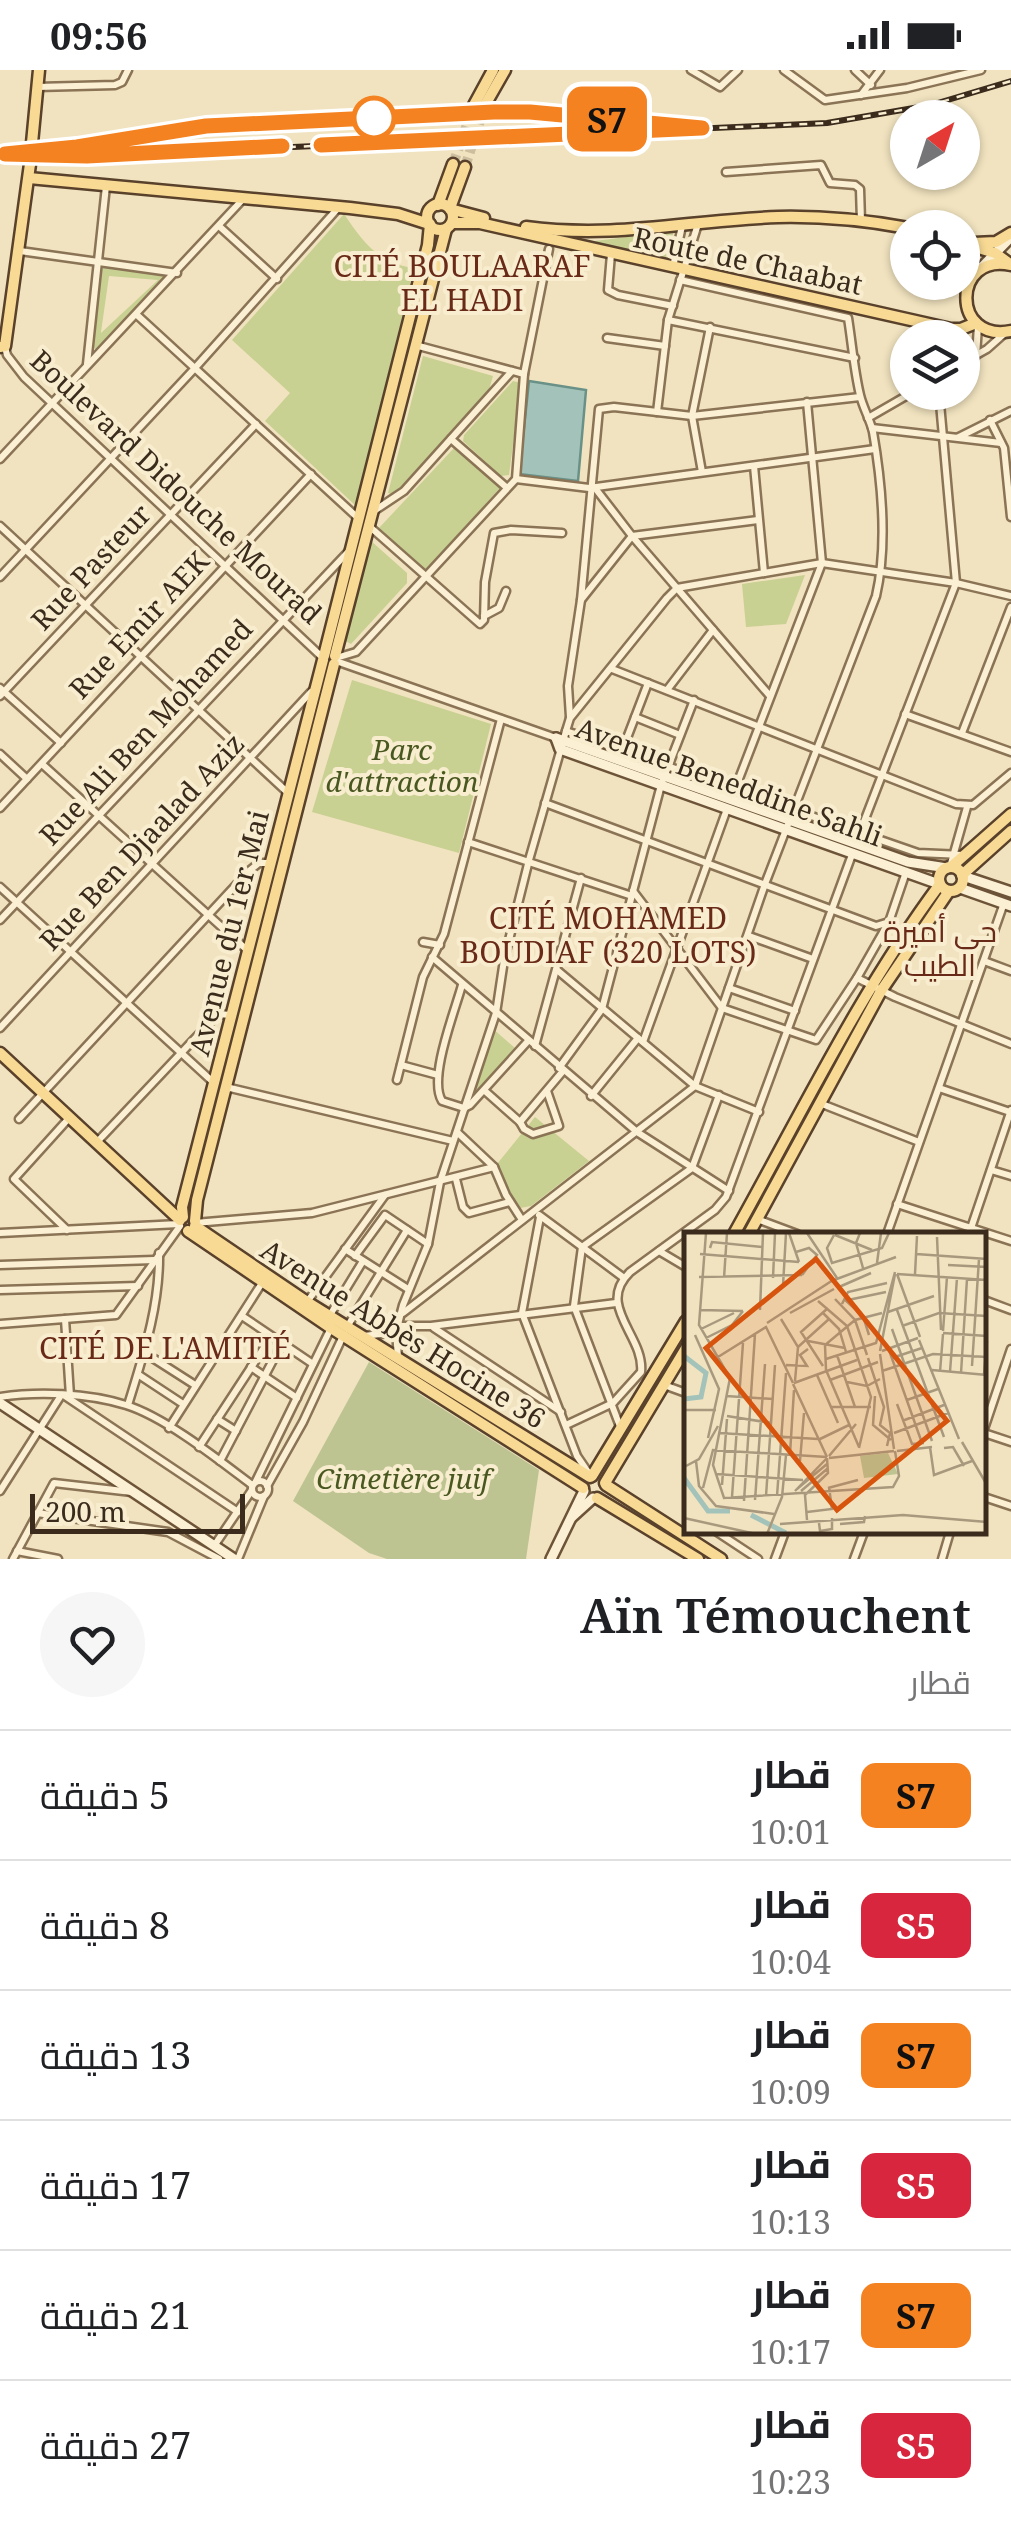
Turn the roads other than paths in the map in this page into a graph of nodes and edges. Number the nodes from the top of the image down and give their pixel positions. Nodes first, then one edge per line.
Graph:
1 (128, 70) edge
2 (493, 70) edge
3 (505, 70) edge
4 (691, 70) edge
5 (738, 70) edge
6 (784, 70) edge
7 (855, 70) edge
8 (880, 70) edge
9 (980, 70) edge
10 (706, 72) edge
11 (967, 72) edge
12 (38, 76) edge
13 (870, 84) junction
14 (860, 96) junction
15 (726, 172) dead end
16 (29, 178) junction
17 (106, 186) junction
18 (458, 189) junction
19 (244, 198) junction
20 (340, 206) junction
21 (442, 208) junction
22 (398, 214) junction
23 (474, 216) junction
24 (862, 221) junction
25 (430, 224) junction
26 (698, 224) junction
27 (890, 225) edge
28 (219, 226) junction
29 (449, 226) junction
30 (682, 226) junction
31 (1011, 235) edge
32 (980, 242) edge
33 (980, 248) edge
34 (548, 249) dead end
35 (20, 250) junction
36 (995, 253) junction
37 (611, 254) junction
38 (96, 261) junction
39 (1011, 265) edge
40 (673, 267) junction
41 (980, 269) edge
42 (980, 270) edge
43 (177, 272) junction
44 (683, 275) junction
45 (276, 279) junction
46 (672, 306) junction
47 (137, 315) junction
48 (668, 320) junction
49 (910, 320) edge
50 (980, 326) edge
51 (710, 328) junction
52 (1009, 332) edge
53 (607, 338) dead end
54 (415, 345) junction
55 (2, 346) edge
56 (665, 346) junction
57 (980, 353) edge
58 (855, 358) junction
59 (87, 366) junction
60 (195, 368) junction
61 (512, 371) junction
62 (524, 374) junction
63 (860, 397) junction
64 (807, 402) junction
65 (52, 404) junction
66 (890, 405) edge
67 (941, 410) edge
68 (1011, 411) edge
69 (658, 412) junction
70 (692, 416) junction
71 (868, 418) junction
72 (990, 420) junction
73 (256, 424) junction
74 (872, 428) junction
75 (943, 437) junction
76 (957, 438) junction
77 (452, 439) junction
78 (1006, 447) edge
79 (874, 449) junction
80 (0, 459) edge
81 (108, 459) junction
82 (812, 459) junction
83 (754, 466) junction
84 (702, 472) junction
85 (311, 474) junction
86 (516, 479) junction
87 (1009, 487) edge
88 (506, 488) junction
89 (592, 488) junction
90 (373, 511) junction
91 (171, 514) junction
92 (1011, 517) edge
93 (358, 518) junction
94 (758, 520) junction
95 (0, 526) edge
96 (369, 526) junction
97 (562, 533) dead end
98 (632, 536) junction
99 (25, 550) junction
100 (349, 551) junction
101 (822, 563) junction
102 (226, 565) junction
103 (880, 570) junction
104 (764, 573) junction
105 (0, 577) edge
106 (424, 578) junction
107 (956, 583) junction
108 (677, 588) junction
109 (506, 591) dead end
110 (1011, 596) edge
111 (581, 600) junction
112 (1011, 606) edge
113 (85, 607) junction
114 (484, 616) junction
115 (283, 618) junction
116 (713, 630) junction
117 (141, 657) junction
118 (330, 659) junction
119 (612, 669) junction
120 (648, 683) junction
121 (316, 687) junction
122 (666, 690) junction
123 (1, 692) edge
124 (770, 696) junction
125 (694, 700) junction
126 (197, 708) junction
127 (904, 714) junction
128 (635, 716) junction
129 (570, 718) junction
130 (500, 719) junction
131 (758, 726) junction
132 (962, 733) junction
133 (680, 734) junction
134 (561, 739) junction
135 (61, 743) junction
136 (815, 748) junction
137 (622, 750) junction
138 (1011, 752) edge
139 (0, 754) edge
140 (250, 759) junction
141 (42, 764) junction
142 (1011, 773) edge
143 (664, 775) junction
144 (883, 775) junction
145 (27, 779) junction
146 (735, 789) junction
147 (288, 792) junction
148 (545, 802) junction
149 (967, 807) junction
150 (0, 808) edge
151 (728, 808) junction
152 (99, 813) junction
153 (1011, 814) edge
154 (790, 819) junction
155 (1011, 831) edge
156 (860, 832) junction
157 (647, 840) junction
158 (468, 842) junction
159 (853, 852) junction
160 (937, 855) junction
161 (529, 860) junction
162 (709, 862) junction
163 (270, 863) junction
164 (952, 863) junction
165 (154, 864) junction
166 (283, 867) junction
167 (906, 871) junction
168 (581, 878) junction
169 (952, 883) junction
170 (765, 884) junction
171 (0, 886) edge
172 (1011, 892) edge
173 (633, 893) junction
174 (16, 902) junction
175 (1008, 904) edge
176 (832, 908) junction
177 (208, 915) junction
178 (0, 920) edge
179 (890, 922) junction
180 (748, 936) junction
181 (423, 942) dead end
182 (440, 945) junction
183 (678, 948) junction
184 (246, 950) junction
185 (71, 952) junction
186 (432, 957) junction
187 (813, 959) junction
188 (984, 961) junction
189 (558, 970) junction
190 (1011, 971) edge
191 (857, 978) junction
192 (462, 984) junction
193 (729, 988) junction
194 (877, 988) junction
195 (125, 1002) junction
196 (722, 1008) junction
197 (602, 1009) junction
198 (795, 1010) junction
199 (496, 1012) junction
200 (231, 1015) junction
201 (244, 1018) junction
202 (961, 1024) junction
203 (0, 1028) edge
204 (789, 1028) junction
205 (641, 1040) junction
206 (531, 1044) junction
207 (1011, 1044) edge
208 (0, 1053) edge
209 (180, 1054) junction
210 (400, 1065) junction
211 (561, 1070) junction
212 (438, 1074) junction
213 (397, 1080) dead end
214 (220, 1085) junction
215 (695, 1086) junction
216 (939, 1088) junction
217 (485, 1091) junction
218 (546, 1091) junction
219 (43, 1093) junction
220 (592, 1096) junction
221 (719, 1096) junction
222 (822, 1104) junction
223 (464, 1108) junction
224 (758, 1112) junction
225 (1011, 1112) edge
226 (71, 1116) junction
227 (19, 1119) dead end
228 (520, 1122) junction
229 (457, 1132) junction
230 (637, 1132) junction
231 (98, 1141) junction
232 (453, 1142) junction
233 (920, 1142) junction
234 (494, 1167) junction
235 (692, 1168) junction
236 (991, 1170) junction
237 (1011, 1176) edge
238 (456, 1179) junction
239 (440, 1182) junction
240 (729, 1191) junction
241 (386, 1194) junction
242 (510, 1202) junction
243 (897, 1204) junction
244 (538, 1214) junction
245 (757, 1219) junction
246 (522, 1220) junction
247 (188, 1225) junction
248 (67, 1230) junction
249 (407, 1230) junction
250 (970, 1231) edge
251 (684, 1232) edge
252 (684, 1232) edge
253 (735, 1232) edge
254 (750, 1232) edge
255 (792, 1232) edge
256 (888, 1232) edge
257 (0, 1234) edge
258 (986, 1235) edge
259 (1011, 1241) edge
260 (428, 1244) junction
261 (582, 1246) junction
262 (345, 1249) junction
263 (658, 1251) junction
264 (157, 1256) junction
265 (359, 1258) junction
266 (0, 1264) edge
267 (684, 1267) edge
268 (380, 1271) junction
269 (624, 1278) junction
270 (262, 1284) junction
271 (138, 1286) junction
272 (410, 1286) junction
273 (0, 1290) edge
274 (427, 1294) junction
275 (986, 1301) edge
276 (307, 1302) junction
277 (616, 1303) junction
278 (574, 1306) junction
279 (1011, 1310) edge
280 (522, 1312) junction
281 (402, 1313) junction
282 (242, 1316) junction
283 (65, 1319) junction
284 (330, 1322) junction
285 (684, 1323) edge
286 (0, 1324) edge
287 (432, 1326) junction
288 (397, 1329) junction
289 (345, 1331) junction
290 (364, 1336) junction
291 (271, 1337) junction
292 (282, 1343) junction
293 (322, 1348) junction
294 (1011, 1349) edge
295 (684, 1351) edge
296 (146, 1353) junction
297 (336, 1354) junction
298 (398, 1358) junction
299 (313, 1364) junction
300 (252, 1367) junction
301 (138, 1375) junction
302 (646, 1375) junction
303 (262, 1376) junction
304 (239, 1384) junction
305 (195, 1385) junction
306 (664, 1385) junction
307 (684, 1392) edge
308 (254, 1393) junction
309 (65, 1395) junction
310 (297, 1398) junction
311 (0, 1400) edge
312 (614, 1403) junction
313 (183, 1404) junction
314 (128, 1405) junction
315 (562, 1413) junction
316 (289, 1417) junction
317 (217, 1419) junction
318 (303, 1422) junction
319 (566, 1425) junction
320 (986, 1425) edge
321 (170, 1428) junction
322 (39, 1430) junction
323 (621, 1430) junction
324 (236, 1431) junction
325 (986, 1432) edge
326 (1011, 1442) edge
327 (198, 1447) junction
328 (220, 1461) junction
329 (0, 1467) edge
330 (11, 1474) junction
331 (591, 1476) junction
332 (606, 1484) junction
333 (253, 1485) junction
334 (267, 1486) junction
335 (0, 1491) edge
336 (133, 1492) junction
337 (589, 1494) junction
338 (264, 1496) junction
339 (986, 1498) edge
340 (1011, 1506) edge
341 (238, 1512) junction
342 (37, 1513) junction
343 (720, 1534) edge
344 (784, 1534) edge
345 (863, 1534) edge
346 (949, 1534) edge
347 (214, 1546) junction
348 (15, 1555) edge
349 (54, 1559) edge
350 (219, 1559) edge
351 (236, 1559) edge
352 (551, 1559) edge
353 (698, 1559) edge
354 (721, 1559) edge
355 (758, 1559) edge
356 (776, 1559) edge
357 (854, 1559) edge
358 (942, 1559) edge

1 - 12 street
2 - 3 main road
4 - 10 street
5 - 10 street
6 - 14 street
7 - 13 street
8 - 13 street
9 - 11 street
11 - 14 street
12 - 16 main road, bridge
13 - 14 street
15 - 24 street
16 - 17 main road
16 - 35 main road
17 - 19 main road
17 - 38 street
18 - 21 main road
18 - 21 main road
18 - 23 main road
19 - 20 main road
19 - 28 street
20 - 22 main road
20 - 45 street
21 - 22 main road
21 - 23 main road, Route de Chaabat
21 - 25 main road
21 - 29 main road
22 - 25 main road, Route de Chaabat
23 - 30 main road, Route de Chaabat
24 - 26 main road, Route de Chaabat
24 - 27 main road, Route de Chaabat
25 - 29 main road, Route de Chaabat
25 - 93 main road
26 - 30 main road, Route de Chaabat
26 - 44 street
28 - 43 street
28 - 45 street
29 - 37 main road, Route de Chaabat
29 - 54 main road
30 - 40 street
31 - 32 main road
31 - 36 street
33 - 36 main road
34 - 62 street
35 - 38 street
35 - 55 main road
36 - 39 main road
36 - 41 street
37 - 40 main road, Route de Chaabat
37 - 46 street
38 - 43 street
38 - 59 street
39 - 42 main road
40 - 44 main road, Route de Chaabat
43 - 47 street
44 - 46 street
44 - 49 main road, Route de Chaabat
44 - 58 street
45 - 60 street
46 - 48 street
47 - 59 street
47 - 60 street
48 - 51 street
48 - 56 street
50 - 52 main road, Route de Chaabat
51 - 58 street
51 - 70 street
52 - 57 street
53 - 56 street
54 - 61 street
54 - 90 main road
55 - 65 street, Boulevard Didouche Mourad
56 - 69 street
58 - 63 street
59 - 65 street
60 - 73 street
60 - 81 street
61 - 62 street
61 - 77 street
62 - 86 street
63 - 64 street
63 - 71 street
64 - 70 street
64 - 82 street
65 - 80 street
65 - 81 street, Boulevard Didouche Mourad
66 - 71 street
67 - 75 street
68 - 72 street
69 - 70 street
69 - 89 street
70 - 84 street
71 - 74 street
72 - 76 street
72 - 78 street
73 - 85 street
73 - 91 street, Rue Pasteur
74 - 75 street
74 - 79 street
75 - 76 street
75 - 107 street
76 - 78 street
77 - 88 street
77 - 90 street
78 - 87 street
79 - 82 street
79 - 103 street
81 - 91 street, Boulevard Didouche Mourad
81 - 99 street
82 - 83 street
82 - 101 street
83 - 84 street
83 - 94 street
84 - 89 street
85 - 93 street
85 - 102 street, Rue Emir AEK
86 - 88 street
86 - 89 street
87 - 92 street
88 - 106 street
89 - 98 street
89 - 111 street
90 - 96 main road
91 - 102 street, Boulevard Didouche Mourad
91 - 113 street, Rue Pasteur
93 - 96 main road
93 - 100 main road
94 - 98 street
94 - 104 street
95 - 99 street
96 - 106 street
96 - 118 main road
97 - 114 street
98 - 108 street
98 - 111 street
99 - 105 street
99 - 113 street
100 - 115 street, Rue Ali Ben Mohamed
100 - 118 main road
101 - 103 street
101 - 104 street
101 - 124 street
102 - 115 street, Boulevard Didouche Mourad
102 - 117 street, Rue Emir AEK
103 - 107 street
103 - 136 street
104 - 108 street
106 - 114 street
106 - 118 street
107 - 110 street
107 - 127 street
108 - 116 street
108 - 119 street
109 - 114 street
111 - 129 street
112 - 132 street
113 - 117 street
113 - 123 street, Rue Pasteur
115 - 118 street, Boulevard Didouche Mourad
115 - 126 street, Rue Ali Ben Mohamed
116 - 122 street
116 - 124 street
117 - 126 street
117 - 135 street, Rue Emir AEK
118 - 121 main road, Avenue du 1er Mai
118 - 130 street
118 - 166 main road, Avenue du 1er Mai
119 - 120 street
119 - 129 street
120 - 122 street
120 - 128 street
121 - 140 street, Rue Ben Djaalad Aziz
121 - 147 main road, Avenue du 1er Mai
122 - 125 street
123 - 135 street
124 - 131 street
125 - 131 street
125 - 133 street
126 - 140 street
126 - 152 street, Rue Ali Ben Mohamed
127 - 132 street
127 - 144 street
128 - 133 street
128 - 137 street
129 - 134 street
130 - 134 street
130 - 158 street
131 - 136 street
131 - 146 street
132 - 138 street
133 - 143 street
134 - 137 street, Avenue Beneddine Sahli
134 - 143 street, Avenue Beneddine Sahli
134 - 148 street
135 - 141 street, Rue Emir AEK
136 - 144 street
136 - 154 street
137 - 143 street, Avenue Beneddine Sahli
139 - 145 street
140 - 147 street
140 - 165 street, Rue Ben Djaalad Aziz
141 - 145 street, Rue Emir AEK
141 - 152 street
142 - 149 street
143 - 146 street, Avenue Beneddine Sahli
143 - 151 street, Avenue Beneddine Sahli
143 - 154 street, Avenue Beneddine Sahli
143 - 157 street
144 - 149 street
144 - 156 street
145 - 150 street, Rue Emir AEK
146 - 154 street, Avenue Beneddine Sahli
147 - 163 main road, Avenue du 1er Mai
148 - 157 street
148 - 161 street
149 - 164 street
151 - 154 street, Avenue Beneddine Sahli
151 - 162 street
152 - 165 street
152 - 174 street, Rue Ali Ben Mohamed
153 - 164 main road
154 - 156 street, Avenue Beneddine Sahli
154 - 159 street, Avenue Beneddine Sahli
154 - 164 street, Avenue Beneddine Sahli
154 - 170 street
155 - 169 main road
156 - 160 street, Avenue Beneddine Sahli
157 - 162 street
157 - 173 street
158 - 161 street
158 - 182 street
159 - 167 street, Avenue Beneddine Sahli
159 - 176 street
160 - 164 street
160 - 164 street, Avenue Beneddine Sahli
161 - 168 street
161 - 199 street
162 - 170 street
162 - 183 street
163 - 166 main road
163 - 177 street
163 - 184 main road, Avenue du 1er Mai
164 - 169 main road
164 - 169 main road
165 - 177 street
165 - 185 street, Rue Ben Djaalad Aziz
166 - 201 main road, Avenue du 1er Mai
167 - 169 street, Avenue Beneddine Sahli
167 - 179 street
168 - 173 street
168 - 189 street
169 - 172 street, Avenue Beneddine Sahli
169 - 175 street, Avenue Beneddine Sahli
169 - 194 main road
170 - 176 street
170 - 180 street
171 - 174 street
173 - 183 street
173 - 197 street
174 - 178 street, Rue Ali Ben Mohamed
174 - 185 street
175 - 188 street
176 - 179 street
176 - 187 street
177 - 184 street
177 - 195 street
179 - 191 street
180 - 187 street
180 - 193 street
181 - 182 street
182 - 186 street
183 - 196 street
183 - 205 street
184 - 200 main road, Avenue du 1er Mai
185 - 195 street
185 - 203 street, Rue Ben Djaalad Aziz
186 - 192 street
186 - 210 street
187 - 198 street
188 - 190 street
188 - 202 street
189 - 197 street
189 - 206 street
191 - 194 street
191 - 204 street
192 - 199 street
192 - 212 street
193 - 196 street
193 - 198 street
194 - 202 street
194 - 222 main road
194 - 253 main road
195 - 209 street
195 - 219 street
196 - 204 street
196 - 215 street
197 - 205 street
197 - 211 street
198 - 204 street
199 - 206 street
199 - 223 street
200 - 201 main road
200 - 209 street
200 - 214 main road, Avenue du 1er Mai
201 - 214 main road, Avenue du 1er Mai
202 - 207 street
202 - 216 street
204 - 224 street
205 - 215 street
205 - 220 street
206 - 211 street
206 - 217 street
208 - 219 main road
209 - 214 street
209 - 231 street
210 - 212 street
210 - 213 street
211 - 218 street
211 - 220 street
212 - 223 street
214 - 232 street
214 - 247 main road, Avenue du 1er Mai
215 - 221 street
215 - 230 street
216 - 225 street
216 - 233 street
217 - 223 street
217 - 228 street
218 - 228 street
218 - 228 street
219 - 226 main road
219 - 227 street
220 - 230 street
221 - 224 street
221 - 235 street
222 - 233 street
222 - 245 main road
223 - 229 street
224 - 240 street
225 - 236 street
226 - 231 main road
226 - 248 street
229 - 232 street
229 - 234 street
230 - 235 street
230 - 244 street
231 - 247 main road
232 - 239 street
233 - 243 street
234 - 238 street
234 - 242 street
235 - 240 street
235 - 261 street
236 - 237 street
236 - 250 street
238 - 239 street
238 - 242 street
239 - 241 street
239 - 260 street
240 - 251 street
241 - 247 street
241 - 262 street
242 - 246 street
243 - 250 street
243 - 256 street
244 - 246 street
244 - 261 street
244 - 280 street
245 - 254 main road
245 - 255 street
246 - 274 street
247 - 248 street
247 - 264 street
247 - 270 main road, Avenue Abbès Hocine 36
247 - 276 main road, Avenue Abbès Hocine 36
248 - 257 street
249 - 260 street
249 - 265 street
249 - 268 street
252 - 263 street
258 - 259 street
260 - 272 street
261 - 269 street
261 - 278 street
262 - 265 street
262 - 276 street
263 - 267 street
263 - 269 street
264 - 266 street
264 - 271 street
264 - 296 street
265 - 268 street
265 - 284 street
268 - 272 street
268 - 289 street
269 - 277 street
270 - 282 street
270 - 284 main road, Avenue Abbès Hocine 36
271 - 273 street
271 - 283 street
272 - 274 street
272 - 281 street
274 - 281 street
275 - 279 street
276 - 284 main road, Avenue Abbès Hocine 36
277 - 278 street
277 - 302 street
278 - 280 street
278 - 312 street
280 - 287 street
280 - 315 street
281 - 288 street
282 - 291 street
282 - 305 street
283 - 286 street
283 - 309 street
284 - 289 main road, Avenue Abbès Hocine 36
284 - 293 street
285 - 302 main road
287 - 288 street
287 - 315 street
288 - 290 street
288 - 298 street
289 - 290 main road, Avenue Abbès Hocine 36
289 - 297 street
289 - 337 main road, Avenue Abbès Hocine 36
290 - 298 main road, Avenue Abbès Hocine 36
291 - 292 street
291 - 300 street
292 - 299 street
292 - 303 street
293 - 297 street
293 - 299 street
294 - 320 street
295 - 306 main road
296 - 301 street
296 - 305 street
297 - 318 street
298 - 331 main road, Avenue Abbès Hocine 36
299 - 310 street
300 - 303 street
300 - 304 street
301 - 313 street
301 - 314 street
302 - 312 street
302 - 323 main road
303 - 308 street
303 - 310 street
304 - 308 street
304 - 317 street
305 - 313 street
306 - 307 street
306 - 332 main road
308 - 324 street
309 - 311 street
309 - 314 street
309 - 322 street
309 - 341 street
310 - 316 street
311 - 322 street
312 - 319 street
312 - 323 street
313 - 321 street
314 - 321 street
315 - 319 street
316 - 318 street
316 - 333 street
317 - 324 street
317 - 327 street
318 - 334 street
319 - 331 street
321 - 327 street
322 - 330 street
322 - 336 street
323 - 331 main road
324 - 328 street
325 - 326 street
327 - 328 street
328 - 333 street
329 - 330 street
330 - 335 street
331 - 332 main road, Avenue Abbès Hocine 36
331 - 337 main road
332 - 337 main road
332 - 354 main road, Avenue Abbès Hocine 36
333 - 334 street
333 - 338 street
333 - 341 street
334 - 338 street
336 - 342 street
336 - 347 street
337 - 352 street
337 - 353 main road, Avenue Abbès Hocine 36
338 - 351 street
339 - 340 street
341 - 347 street
342 - 348 street
342 - 350 street
343 - 355 street
344 - 356 street
345 - 357 street
346 - 358 street
347 - 351 street
348 - 349 street

